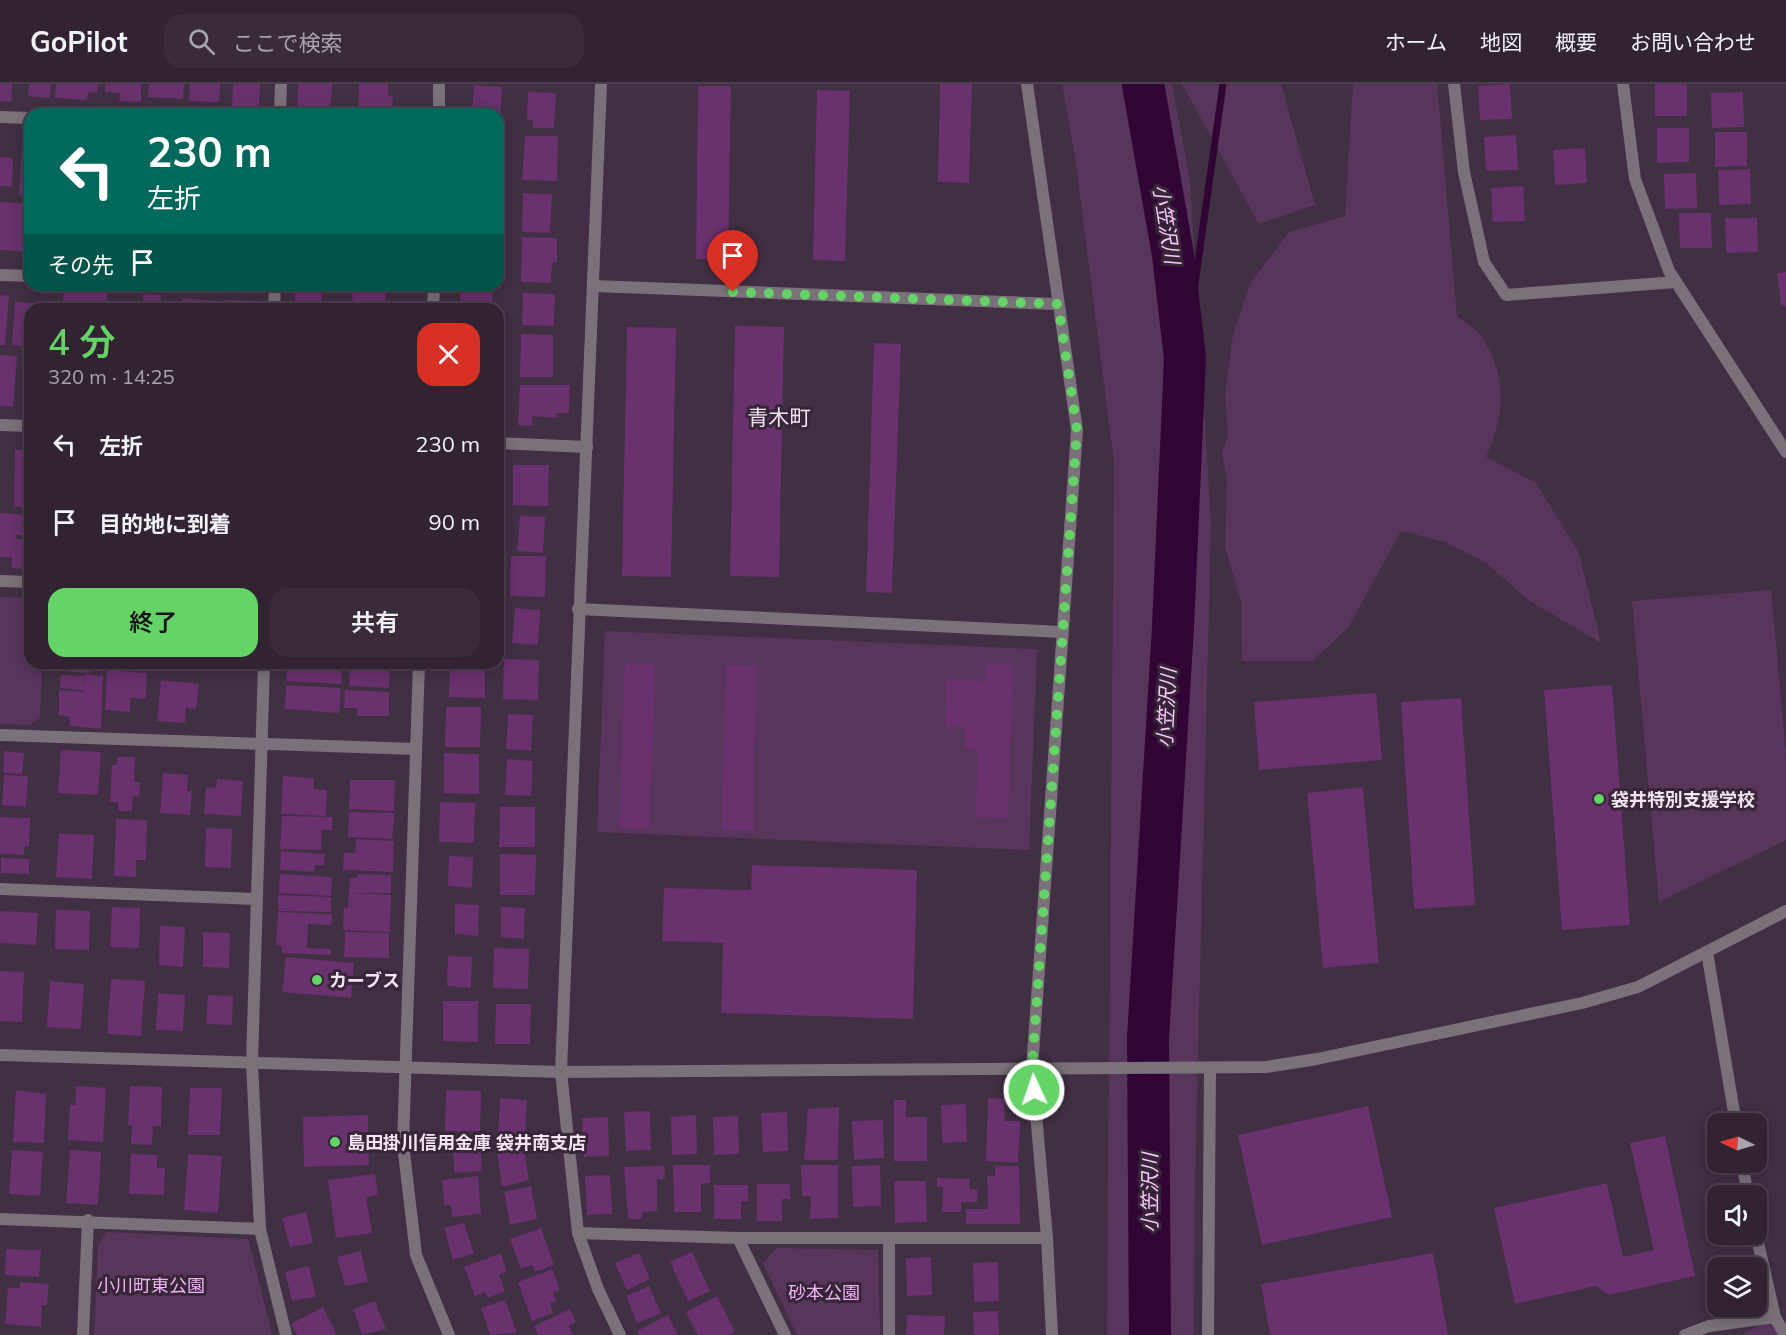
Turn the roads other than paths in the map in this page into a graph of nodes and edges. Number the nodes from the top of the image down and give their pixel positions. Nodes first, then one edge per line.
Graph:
1 (281, 84) edge
2 (439, 84) edge
3 (601, 84) edge
4 (1027, 84) edge
5 (1454, 84) edge
6 (1623, 84) edge
7 (280, 108) edge
8 (439, 108) edge
9 (0, 117) edge
10 (24, 118) edge
11 (0, 275) edge
12 (24, 276) edge
13 (1676, 282) junction
14 (594, 286) junction
15 (1058, 304) junction
16 (0, 425) edge
17 (24, 426) edge
18 (504, 443) edge
19 (587, 447) junction
20 (1786, 452) edge
21 (0, 582) edge
22 (24, 582) edge
23 (578, 609) junction
24 (1062, 632) junction
25 (264, 669) edge
26 (419, 669) edge
27 (0, 735) edge
28 (261, 745) junction
29 (415, 749) junction
30 (0, 889) edge
31 (257, 899) junction
32 (1786, 911) edge
33 (1707, 952) junction
34 (0, 1055) edge
35 (252, 1063) junction
36 (405, 1067) junction
37 (1210, 1068) junction
38 (1032, 1069) junction
39 (561, 1072) junction
40 (1734, 1113) edge
41 (0, 1219) edge
42 (88, 1220) junction
43 (260, 1228) junction
44 (578, 1233) junction
45 (738, 1238) junction
46 (889, 1238) junction
47 (1047, 1238) junction
48 (1759, 1245) edge
49 (1775, 1317) junction
50 (83, 1335) edge
51 (286, 1335) edge
52 (449, 1335) edge
53 (620, 1335) edge
54 (785, 1335) edge
55 (889, 1335) edge
56 (1052, 1335) edge
57 (1208, 1335) edge
58 (1685, 1335) edge
59 (1785, 1335) edge

1 - 7 street
2 - 8 street
3 - 14 street
4 - 15 street
5 - 13 street
6 - 13 street
9 - 10 street
11 - 12 street
13 - 20 street
14 - 15 street
14 - 19 street
15 - 24 street
16 - 17 street
18 - 19 street
19 - 23 street
21 - 22 street
23 - 24 street
23 - 39 street
24 - 38 street
25 - 28 street
26 - 29 street
27 - 28 street
28 - 29 street
28 - 31 street
29 - 36 street
30 - 31 street
31 - 35 street
32 - 33 street
33 - 37 street
33 - 40 street
34 - 35 street
35 - 36 street
35 - 43 street
36 - 39 street
36 - 52 street
37 - 38 street
37 - 57 street
38 - 39 street
38 - 47 street
39 - 44 street
41 - 42 street
42 - 43 street
42 - 50 street
43 - 51 street
44 - 45 street
44 - 53 street
45 - 46 street
45 - 54 street
46 - 47 street
46 - 55 street
47 - 56 street
48 - 49 street
49 - 58 street
49 - 59 street

